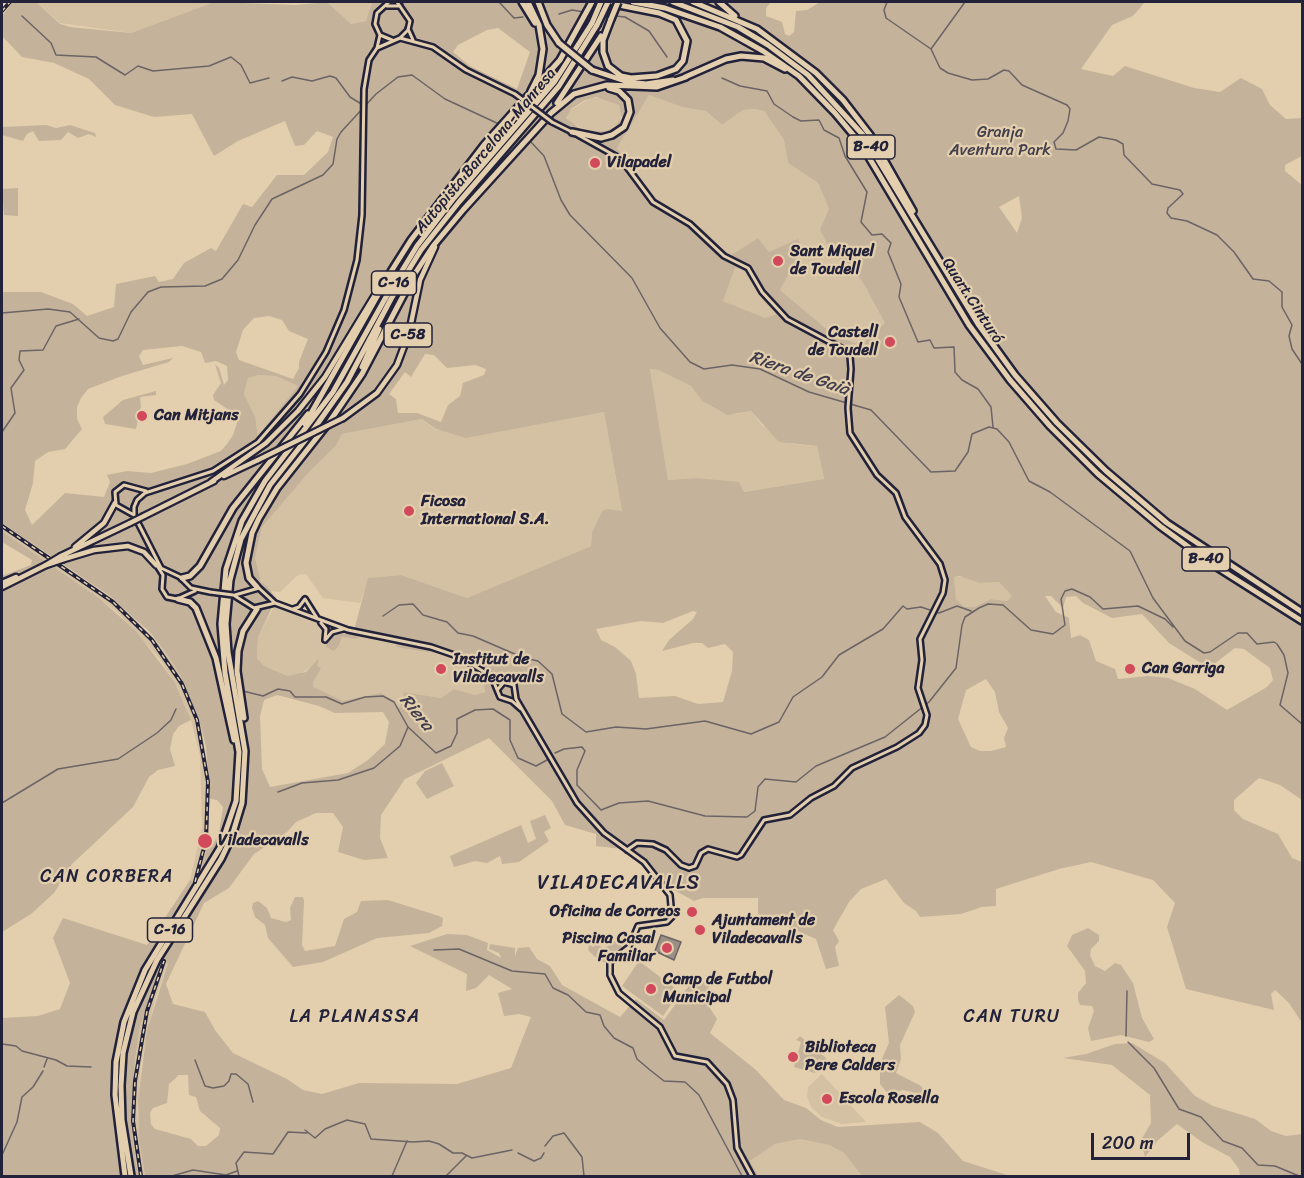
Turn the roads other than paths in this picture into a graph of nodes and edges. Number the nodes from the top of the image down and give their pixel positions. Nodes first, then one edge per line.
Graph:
1 (398, 2) edge
2 (522, 2) edge
3 (528, 2) edge
4 (538, 2) edge
5 (592, 2) edge
6 (601, 2) edge
7 (608, 2) edge
8 (618, 2) edge
9 (633, 2) edge
10 (673, 2) edge
11 (693, 2) edge
12 (719, 2) edge
13 (387, 4) edge
14 (400, 6) junction
15 (610, 18) junction
16 (741, 21) junction
17 (594, 24) junction
18 (408, 29) junction
19 (380, 35) junction
20 (400, 38) junction
21 (394, 40) junction
22 (413, 40) junction
23 (377, 48) junction
24 (539, 75) junction
25 (686, 77) junction
26 (808, 86) junction
27 (592, 87) junction
28 (529, 96) junction
29 (551, 113) junction
30 (572, 132) junction
31 (496, 154) junction
32 (444, 233) junction
33 (930, 247) junction
34 (392, 270) junction
35 (389, 302) junction
36 (331, 380) junction
37 (355, 383) junction
38 (277, 464) junction
39 (211, 482) junction
40 (134, 489) junction
41 (150, 491) junction
42 (136, 502) junction
43 (115, 503) junction
44 (125, 509) junction
45 (134, 515) junction
46 (152, 552) junction
47 (64, 556) junction
48 (156, 565) junction
49 (172, 575) junction
50 (182, 578) junction
51 (164, 580) junction
52 (2, 585) edge
53 (186, 585) junction
54 (257, 587) junction
55 (200, 591) junction
56 (247, 592) junction
57 (184, 594) junction
58 (234, 595) junction
59 (267, 596) junction
60 (178, 599) junction
61 (246, 602) junction
62 (275, 603) junction
63 (264, 605) junction
64 (257, 609) junction
65 (292, 609) junction
66 (1302, 612) edge
67 (318, 620) junction
68 (1302, 621) edge
69 (345, 629) junction
70 (492, 678) junction
71 (502, 683) junction
72 (498, 689) junction
73 (515, 695) junction
74 (509, 700) junction
75 (524, 712) junction
76 (246, 762) junction
77 (228, 828) junction
78 (627, 850) junction
79 (125, 1176) edge
80 (131, 1176) edge
81 (752, 1176) edge

1 - 14 street
2 - 24 highway
3 - 24 highway
4 - 25 highway, bridge
5 - 28 highway
6 - 15 highway
6 - 17 highway, Autopista Barcelona-Manresa / C-16, bridge
7 - 17 highway, Autopista Barcelona-Manresa / C-16, bridge
8 - 15 highway, C-58, bridge
9 - 26 highway, Quart Cinturó / B-40
10 - 33 highway, Quart Cinturó / B-40
11 - 16 highway
12 - 16 highway
13 - 14 street
13 - 19 street
14 - 18 street
15 - 29 highway, C-58
16 - 33 highway
17 - 31 highway, Autopista Barcelona-Manresa / C-16
18 - 20 street
18 - 22 street
19 - 21 street
19 - 23 street
20 - 21 street
20 - 22 street
21 - 23 street
22 - 30 street, bridge
23 - 41 street
24 - 28 highway
25 - 26 highway
25 - 27 highway
26 - 68 highway, Quart Cinturó / B-40
27 - 29 highway
27 - 30 highway
28 - 34 highway
29 - 32 highway, C-58
30 - 78 street
31 - 35 highway, Autopista Barcelona-Manresa / C-16
31 - 38 highway, Autopista Barcelona-Manresa / C-16
32 - 37 highway
32 - 39 main road, C-58, bridge
33 - 66 highway, Quart Cinturó / B-40
34 - 36 highway
34 - 39 main road
35 - 37 highway
35 - 76 highway, Autopista Barcelona-Manresa / C-16
36 - 38 highway
36 - 50 highway
37 - 54 highway
38 - 77 highway, Autopista Barcelona-Manresa / C-16
39 - 47 main road, C-58, bridge
40 - 41 street
40 - 42 street
40 - 43 street
41 - 42 street
42 - 44 street
42 - 45 street
43 - 44 street
43 - 47 main road
44 - 45 street
45 - 46 street
46 - 48 street
46 - 49 street
47 - 48 main road
47 - 52 main road, C-58, bridge
48 - 51 street
49 - 50 street
49 - 51 street
50 - 53 street
51 - 60 street
53 - 55 street
53 - 57 street
54 - 56 street
54 - 59 street
55 - 57 street
55 - 58 street, bridge
56 - 58 street
56 - 61 street
57 - 60 street
58 - 61 street
59 - 62 street
59 - 63 street
60 - 77 highway
61 - 64 street
62 - 63 street
62 - 65 street
63 - 64 street
64 - 76 highway
65 - 67 street
65 - 67 street
67 - 69 street
67 - 69 street
69 - 70 street
70 - 71 street
70 - 72 street
71 - 72 street
71 - 73 street
72 - 74 street
73 - 74 street
73 - 75 street
74 - 75 street
75 - 78 street
76 - 80 highway, Autopista Barcelona-Manresa / C-16
77 - 79 highway, Autopista Barcelona-Manresa / C-16
78 - 81 street

